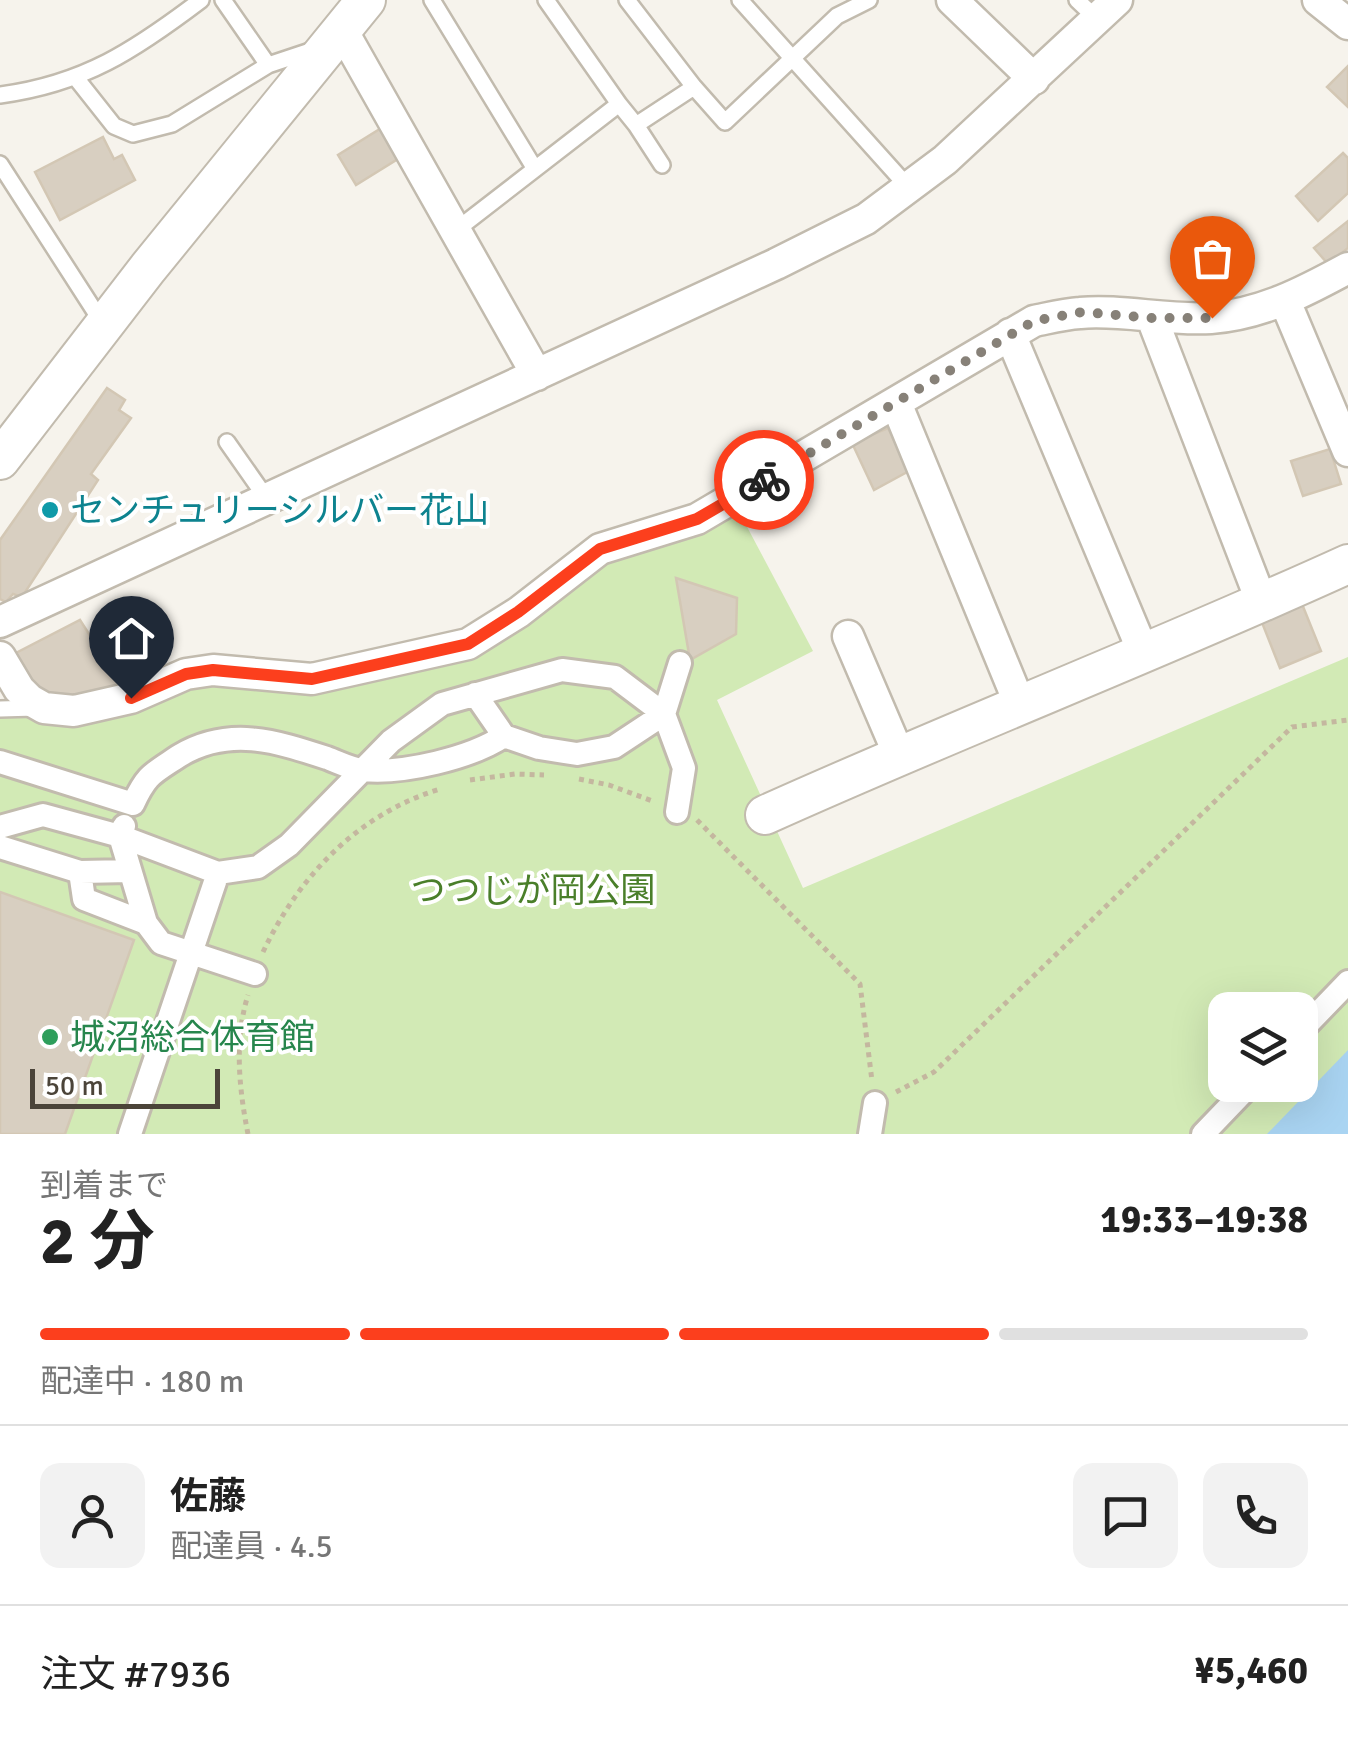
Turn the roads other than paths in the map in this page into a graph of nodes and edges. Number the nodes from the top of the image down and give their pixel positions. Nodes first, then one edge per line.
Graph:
1 (201, 0) edge
2 (223, 0) edge
3 (366, 0) edge
4 (432, 0) edge
5 (546, 0) edge
6 (627, 0) edge
7 (740, 0) edge
8 (868, 0) edge
9 (952, 0) edge
10 (1318, 0) edge
11 (1097, 6) edge
12 (1348, 24) edge
13 (336, 37) junction
14 (791, 60) junction
15 (268, 65) junction
16 (76, 78) junction
17 (1034, 79) junction
18 (694, 87) junction
19 (0, 94) edge
20 (619, 104) junction
21 (725, 122) junction
22 (636, 125) junction
23 (737, 136) dead end
24 (0, 164) edge
25 (662, 165) dead end
26 (535, 169) junction
27 (908, 188) junction
28 (456, 231) junction
29 (1348, 268) edge
30 (1286, 301) junction
31 (1152, 318) junction
32 (103, 324) junction
33 (1010, 334) junction
34 (536, 375) junction
35 (896, 402) junction
36 (227, 442) dead end
37 (1348, 451) edge
38 (0, 460) edge
39 (267, 499) junction
40 (1348, 564) edge
41 (1262, 603) junction
42 (0, 622) edge
43 (848, 636) dead end
44 (1144, 654) junction
45 (0, 657) edge
46 (680, 663) dead end
47 (475, 694) junction
48 (1020, 705) junction
49 (44, 708) junction
50 (0, 709) edge
51 (664, 714) junction
52 (504, 736) junction
53 (898, 755) junction
54 (0, 762) edge
55 (362, 770) junction
56 (133, 804) junction
57 (677, 812) dead end
58 (765, 815) dead end
59 (0, 827) edge
60 (120, 836) junction
61 (0, 847) edge
62 (130, 871) junction
63 (80, 872) junction
64 (218, 873) junction
65 (146, 923) junction
66 (189, 954) junction
67 (254, 974) road end
68 (1348, 982) edge
69 (1318, 1013) edge
70 (1234, 1102) edge
71 (874, 1103) road end
72 (130, 1134) edge
73 (870, 1134) edge
74 (1203, 1134) edge

1 - 16 lane
2 - 15 lane
3 - 13 street
4 - 26 lane
5 - 20 lane
6 - 18 lane
7 - 14 lane
8 - 14 lane
9 - 17 street
10 - 12 street
11 - 17 street
13 - 15 lane
13 - 28 street
13 - 32 street
14 - 21 lane
14 - 27 lane
15 - 16 lane
16 - 19 lane
17 - 27 street
18 - 21 lane
18 - 22 lane
20 - 22 lane
20 - 26 lane
21 - 23 lane
22 - 25 lane
24 - 32 lane
26 - 28 lane
27 - 34 street
28 - 34 street
29 - 30 street
30 - 31 street
30 - 37 street
31 - 33 street
31 - 41 street
32 - 38 street
33 - 35 street
33 - 44 street
34 - 39 street
35 - 48 street
35 - 49 street
36 - 39 lane
39 - 42 street
40 - 41 street
41 - 44 street
43 - 53 street
44 - 48 street
45 - 49 street
46 - 51 street
47 - 51 street
47 - 52 street
47 - 55 street
48 - 53 street
49 - 50 lane
51 - 52 street
51 - 57 street
52 - 55 street
53 - 58 street
54 - 56 street
55 - 56 street
55 - 64 street
56 - 60 street
59 - 60 street
60 - 62 street
60 - 64 street
61 - 63 street
62 - 63 street
62 - 65 street
63 - 65 street
64 - 66 street
65 - 66 street
66 - 67 street
66 - 72 street
68 - 69 street
70 - 74 street
71 - 73 street

